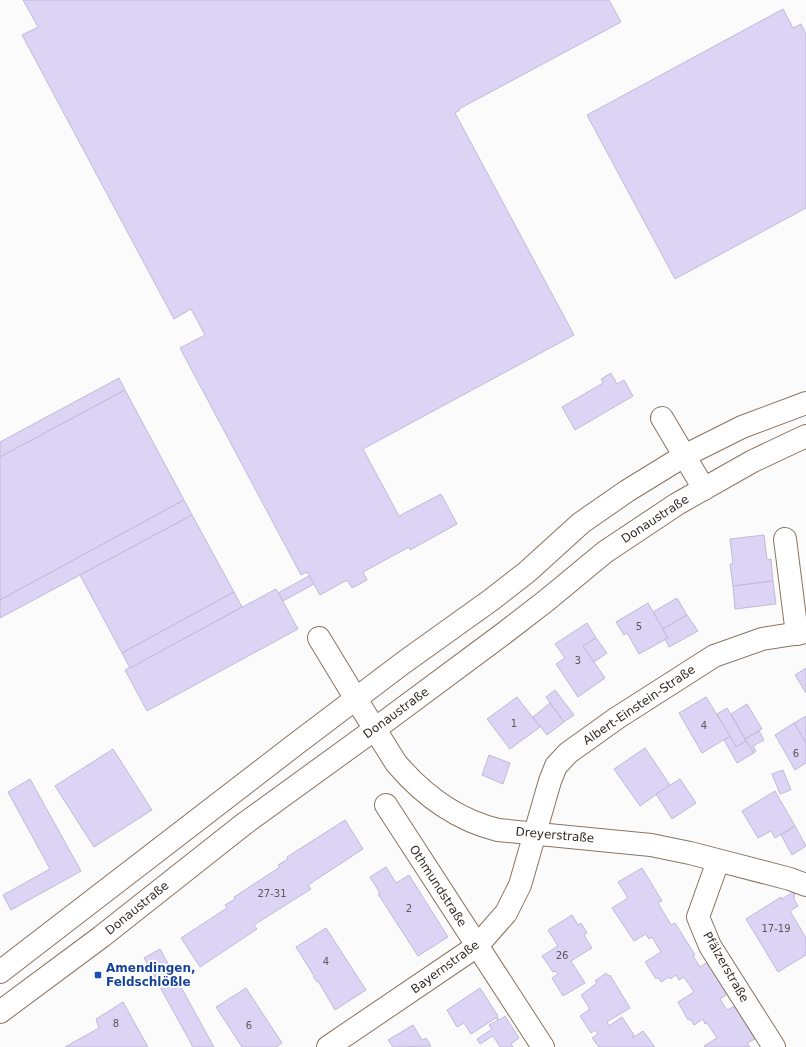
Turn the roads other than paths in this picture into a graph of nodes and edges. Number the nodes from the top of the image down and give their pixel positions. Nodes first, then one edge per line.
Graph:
1 (806, 403) edge
2 (662, 418) dead end
3 (806, 436) edge
4 (684, 456) junction
5 (704, 489) junction
6 (785, 539) dead end
7 (801, 633) edge
8 (319, 638) dead end
9 (356, 699) junction
10 (375, 729) junction
11 (386, 805) dead end
12 (534, 834) junction
13 (718, 861) junction
14 (806, 885) edge
15 (477, 946) junction
16 (0, 972) edge
17 (0, 1012) edge
18 (328, 1047) edge
19 (543, 1047) edge
20 (774, 1047) edge

1 - 4 street
2 - 4 street
3 - 5 street, Donaustraße
4 - 5 street
4 - 9 street
5 - 10 street, Donaustraße
6 - 7 street, Albert-Einstein-Straße
7 - 12 street, Albert-Einstein-Straße
8 - 9 street, Dreyerstraße
9 - 10 street, Dreyerstraße
9 - 16 street
10 - 12 street, Dreyerstraße
10 - 17 street, Donaustraße
11 - 15 street, Othmundstraße
12 - 13 street, Dreyerstraße
12 - 15 street, Bayernstraße
13 - 14 street, Dreyerstraße
13 - 20 street, Pfälzerstraße
15 - 18 street, Bayernstraße
15 - 19 street, Othmundstraße

